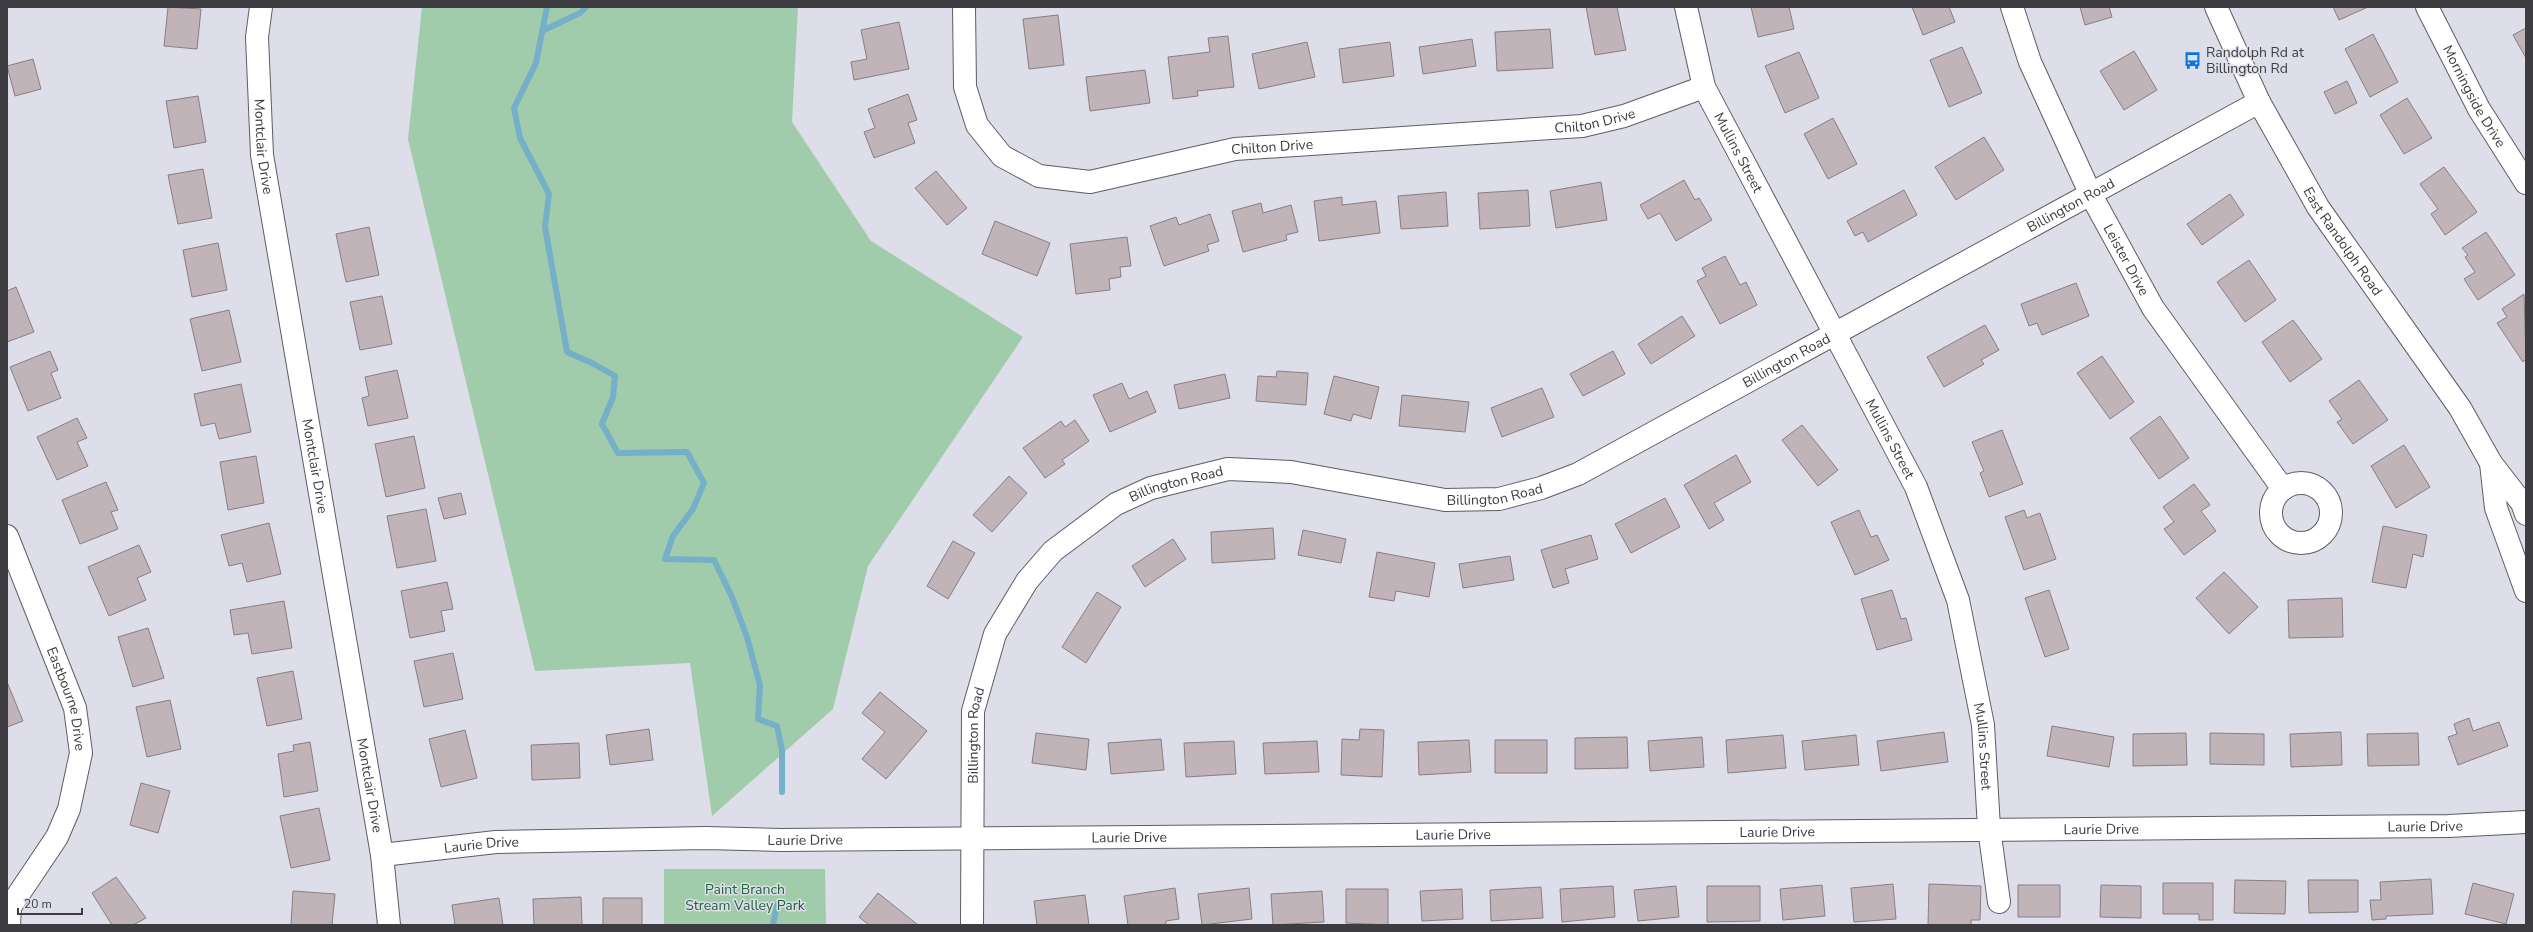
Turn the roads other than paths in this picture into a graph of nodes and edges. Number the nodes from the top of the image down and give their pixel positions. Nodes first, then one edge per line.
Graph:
1 (261, 7) edge
2 (964, 7) edge
3 (1686, 7) edge
4 (2012, 7) edge
5 (2216, 7) edge
6 (2427, 7) edge
7 (1704, 87) junction
8 (2259, 102) junction
9 (2526, 182) edge
10 (2091, 195) junction
11 (1835, 335) junction
12 (2492, 463) junction
13 (2283, 489) dead end
14 (2526, 514) edge
15 (7, 536) edge
16 (2526, 591) edge
17 (2526, 822) edge
18 (1989, 828) junction
19 (972, 838) junction
20 (382, 855) junction
21 (1999, 902) dead end
22 (9, 925) edge
23 (389, 925) edge
24 (972, 925) edge

1 - 20 street, Montclair Drive
2 - 7 street, Chilton Drive
3 - 7 street, Mullins Street
4 - 10 street, Leister Drive
5 - 8 street, East Randolph Road
6 - 9 street, Morningside Drive
7 - 11 street, Mullins Street
8 - 10 street, Billington Road
8 - 12 street, East Randolph Road
10 - 11 street, Billington Road
10 - 13 street, Leister Drive
11 - 18 street, Mullins Street
11 - 19 street, Billington Road
12 - 14 street, East Randolph Road
12 - 16 street, East Randolph Road
15 - 22 street, Eastbourne Drive
17 - 18 street, Laurie Drive
18 - 19 street, Laurie Drive
18 - 21 street, Mullins Street
19 - 20 street, Laurie Drive
19 - 24 street, Billington Road
20 - 23 street, Montclair Drive

